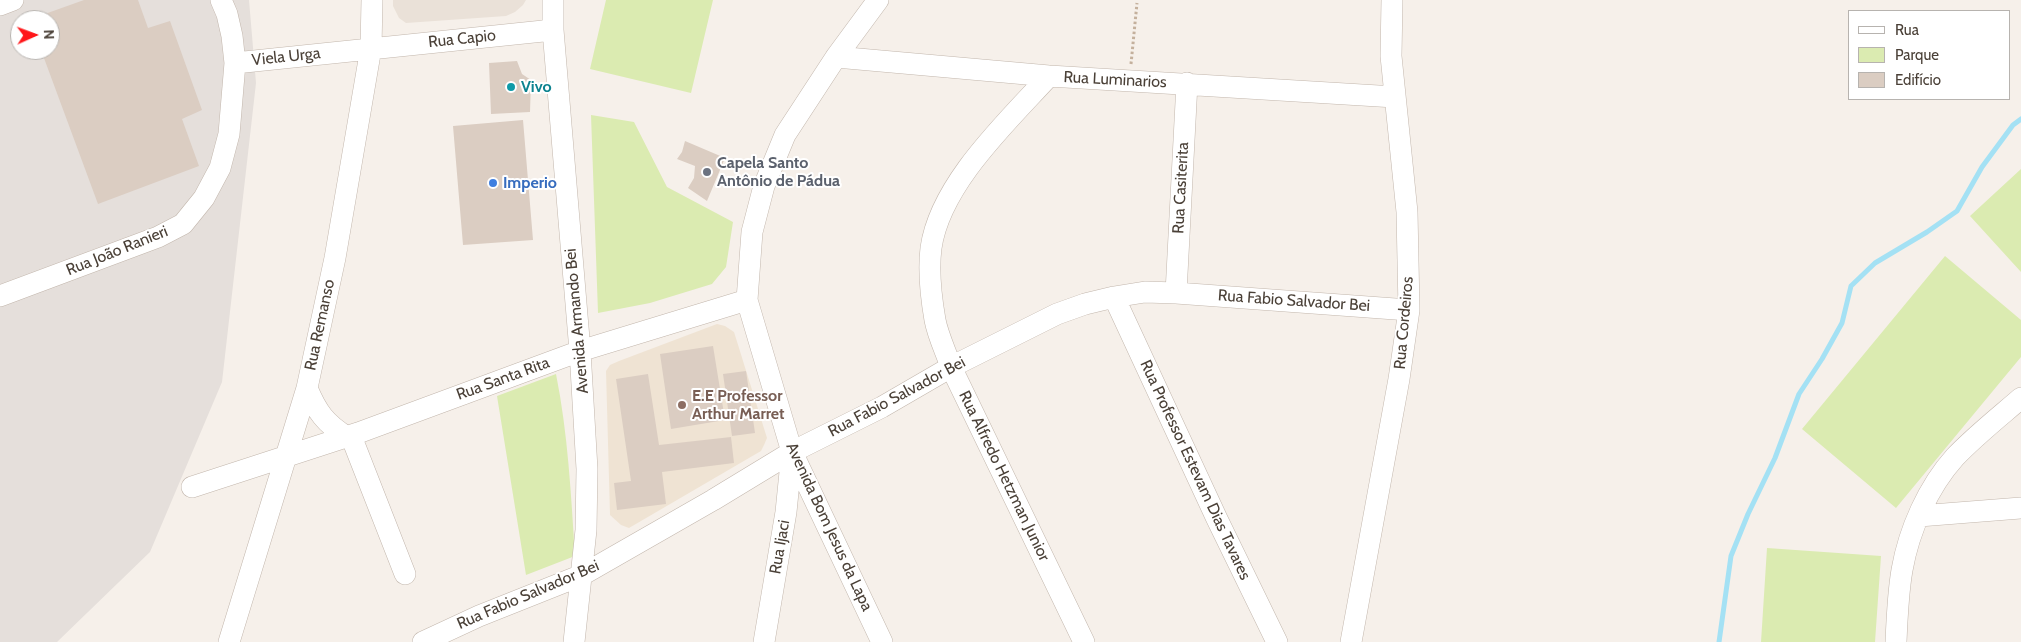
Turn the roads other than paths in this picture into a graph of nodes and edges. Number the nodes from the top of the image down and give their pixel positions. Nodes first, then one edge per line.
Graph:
1 (13, 0) edge
2 (221, 0) edge
3 (372, 0) edge
4 (553, 0) edge
5 (878, 0) edge
6 (1392, 0) edge
7 (0, 5) edge
8 (553, 30) junction
9 (371, 48) junction
10 (836, 57) junction
11 (235, 63) junction
12 (1049, 76) junction
13 (1187, 83) junction
14 (1395, 97) junction
15 (1176, 292) junction
16 (0, 296) edge
17 (1114, 297) junction
18 (746, 300) junction
19 (1409, 310) junction
20 (580, 351) junction
21 (951, 368) junction
22 (307, 388) junction
23 (2021, 398) edge
24 (349, 436) junction
25 (792, 452) junction
26 (284, 457) junction
27 (192, 487) dead end
28 (2021, 508) edge
29 (1919, 516) junction
30 (405, 574) dead end
31 (582, 575) junction
32 (229, 642) edge
33 (423, 642) edge
34 (574, 642) edge
35 (764, 642) edge
36 (882, 642) edge
37 (1084, 642) edge
38 (1278, 642) edge
39 (1351, 642) edge
40 (1896, 642) edge

1 - 7 street
2 - 11 street, Viela Urga
3 - 9 street, Rua Remanso
4 - 8 street, Avenida Armando Bei
5 - 10 street, Avenida Bom Jesus da Lapa
6 - 14 street, Rua Cordeiros
8 - 9 street, Rua Capio
8 - 20 street, Avenida Armando Bei
9 - 11 street, Viela Urga
9 - 22 street, Rua Remanso
10 - 12 street, Rua Luminarios
10 - 18 street, Avenida Bom Jesus da Lapa
11 - 16 street, Rua João Ranieri
12 - 13 street, Rua Luminarios
12 - 21 street, Rua Alfredo Hetzman Junior
13 - 14 street, Rua Luminarios
13 - 15 street, Rua Casiterita
14 - 19 street, Rua Cordeiros
15 - 17 street, Rua Fabio Salvador Bei
15 - 19 street, Rua Fabio Salvador Bei
17 - 21 street, Rua Fabio Salvador Bei
17 - 38 street, Rua Professor Estevam Dias Tavares
18 - 20 street, Rua Santa Rita
18 - 25 street, Avenida Bom Jesus da Lapa
19 - 39 street, Rua Cordeiros
20 - 24 street, Rua Santa Rita
20 - 31 street, Avenida Armando Bei
21 - 25 street, Rua Fabio Salvador Bei
21 - 37 street, Rua Alfredo Hetzman Junior
22 - 24 street
22 - 26 street, Rua Remanso
23 - 29 street
24 - 26 street, Rua Santa Rita
24 - 30 street
25 - 31 street, Rua Fabio Salvador Bei
25 - 35 street, Rua Ijaci
25 - 36 street, Avenida Bom Jesus da Lapa
26 - 27 street, Rua Santa Rita
26 - 32 street, Rua Remanso
28 - 29 street
29 - 40 street
31 - 33 street, Rua Fabio Salvador Bei
31 - 34 street, Avenida Armando Bei

